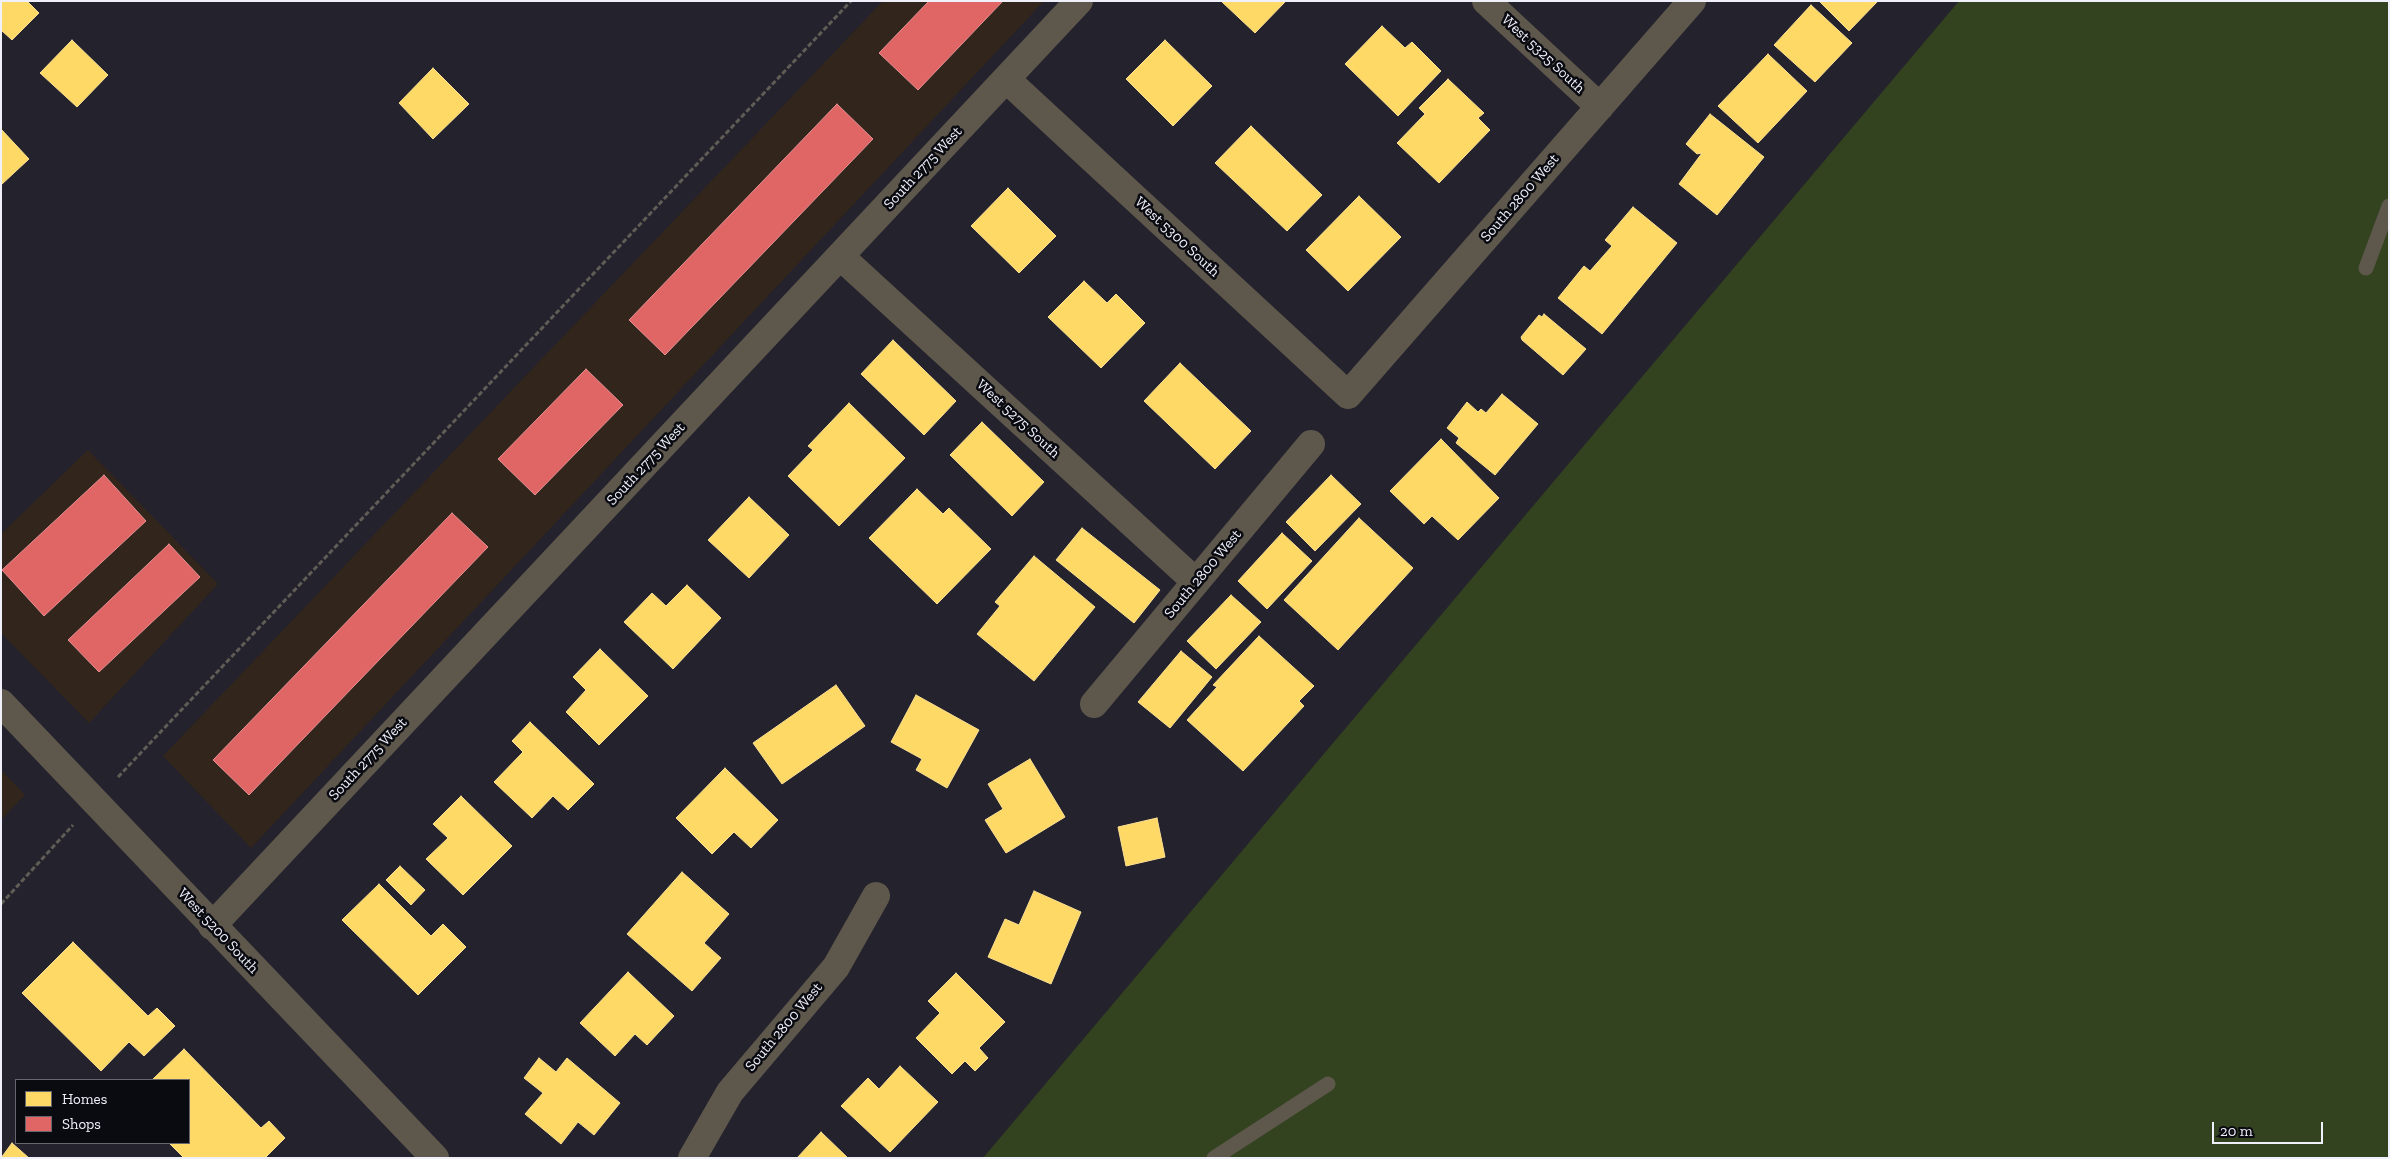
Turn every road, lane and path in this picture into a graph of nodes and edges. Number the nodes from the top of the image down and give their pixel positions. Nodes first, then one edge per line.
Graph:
1 (851, 1) edge
2 (1079, 1) edge
3 (1486, 1) edge
4 (1692, 1) edge
5 (1006, 79) junction
6 (1600, 107) junction
7 (2389, 206) edge
8 (840, 256) junction
9 (2366, 268) dead end
10 (1348, 395) joint
11 (1311, 444) dead end
12 (1196, 582) junction
13 (1, 703) edge
14 (1094, 704) dead end
15 (131, 764) dead end
16 (65, 835) dead end
17 (876, 896) dead end
18 (1, 904) edge
19 (212, 926) junction
20 (1328, 1084) dead end
21 (435, 1158) edge
22 (692, 1158) edge
23 (1214, 1158) edge

1 - 15 path
2 - 5 street, South 2775 West
3 - 6 street, West 5325 South
4 - 6 street, South 2800 West
5 - 8 street, South 2775 West
5 - 10 street, West 5300 South
6 - 10 street, South 2800 West
7 - 9 lane
8 - 12 street, West 5275 South
8 - 19 street, South 2775 West
11 - 12 street, South 2800 West
12 - 14 street, South 2800 West
13 - 19 street, West 5200 South
16 - 18 path
17 - 22 street, South 2800 West
19 - 21 street, West 5200 South
20 - 23 lane

